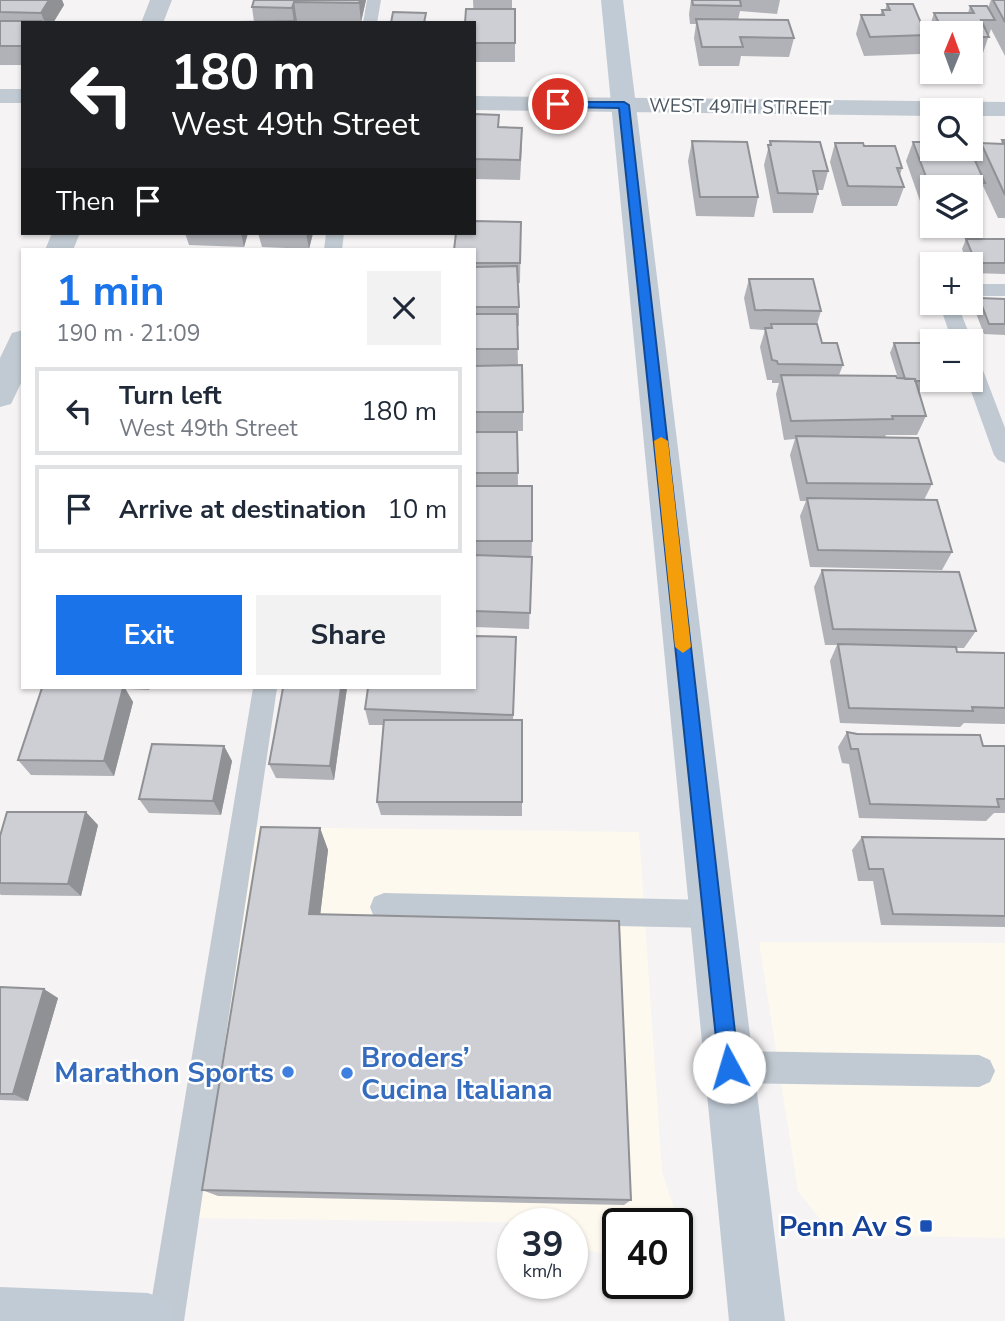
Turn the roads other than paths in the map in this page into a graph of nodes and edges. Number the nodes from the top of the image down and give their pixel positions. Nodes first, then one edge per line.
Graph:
1 (161, 0) edge
2 (374, 0) edge
3 (612, 0) edge
4 (153, 21) edge
5 (370, 21) edge
6 (0, 96) edge
7 (21, 96) edge
8 (476, 103) edge
9 (624, 105) junction
10 (1005, 109) edge
11 (983, 290) edge
12 (1005, 290) edge
13 (21, 345) edge
14 (981, 392) edge
15 (0, 396) edge
16 (1005, 456) edge
17 (265, 689) edge
18 (384, 907) dead end
19 (712, 914) junction
20 (729, 1067) junction
21 (979, 1072) dead end
22 (0, 1315) edge
23 (148, 1321) edge
24 (166, 1321) edge
25 (757, 1321) edge

1 - 4 street
2 - 5 lane
3 - 9 street
6 - 7 street
8 - 9 street, WEST 49TH STREET
9 - 10 street, WEST 49TH STREET
9 - 19 street
11 - 12 lane
13 - 15 street
14 - 16 lane
17 - 24 lane
18 - 19 lane
19 - 20 street
20 - 21 lane
20 - 25 street
22 - 23 street

